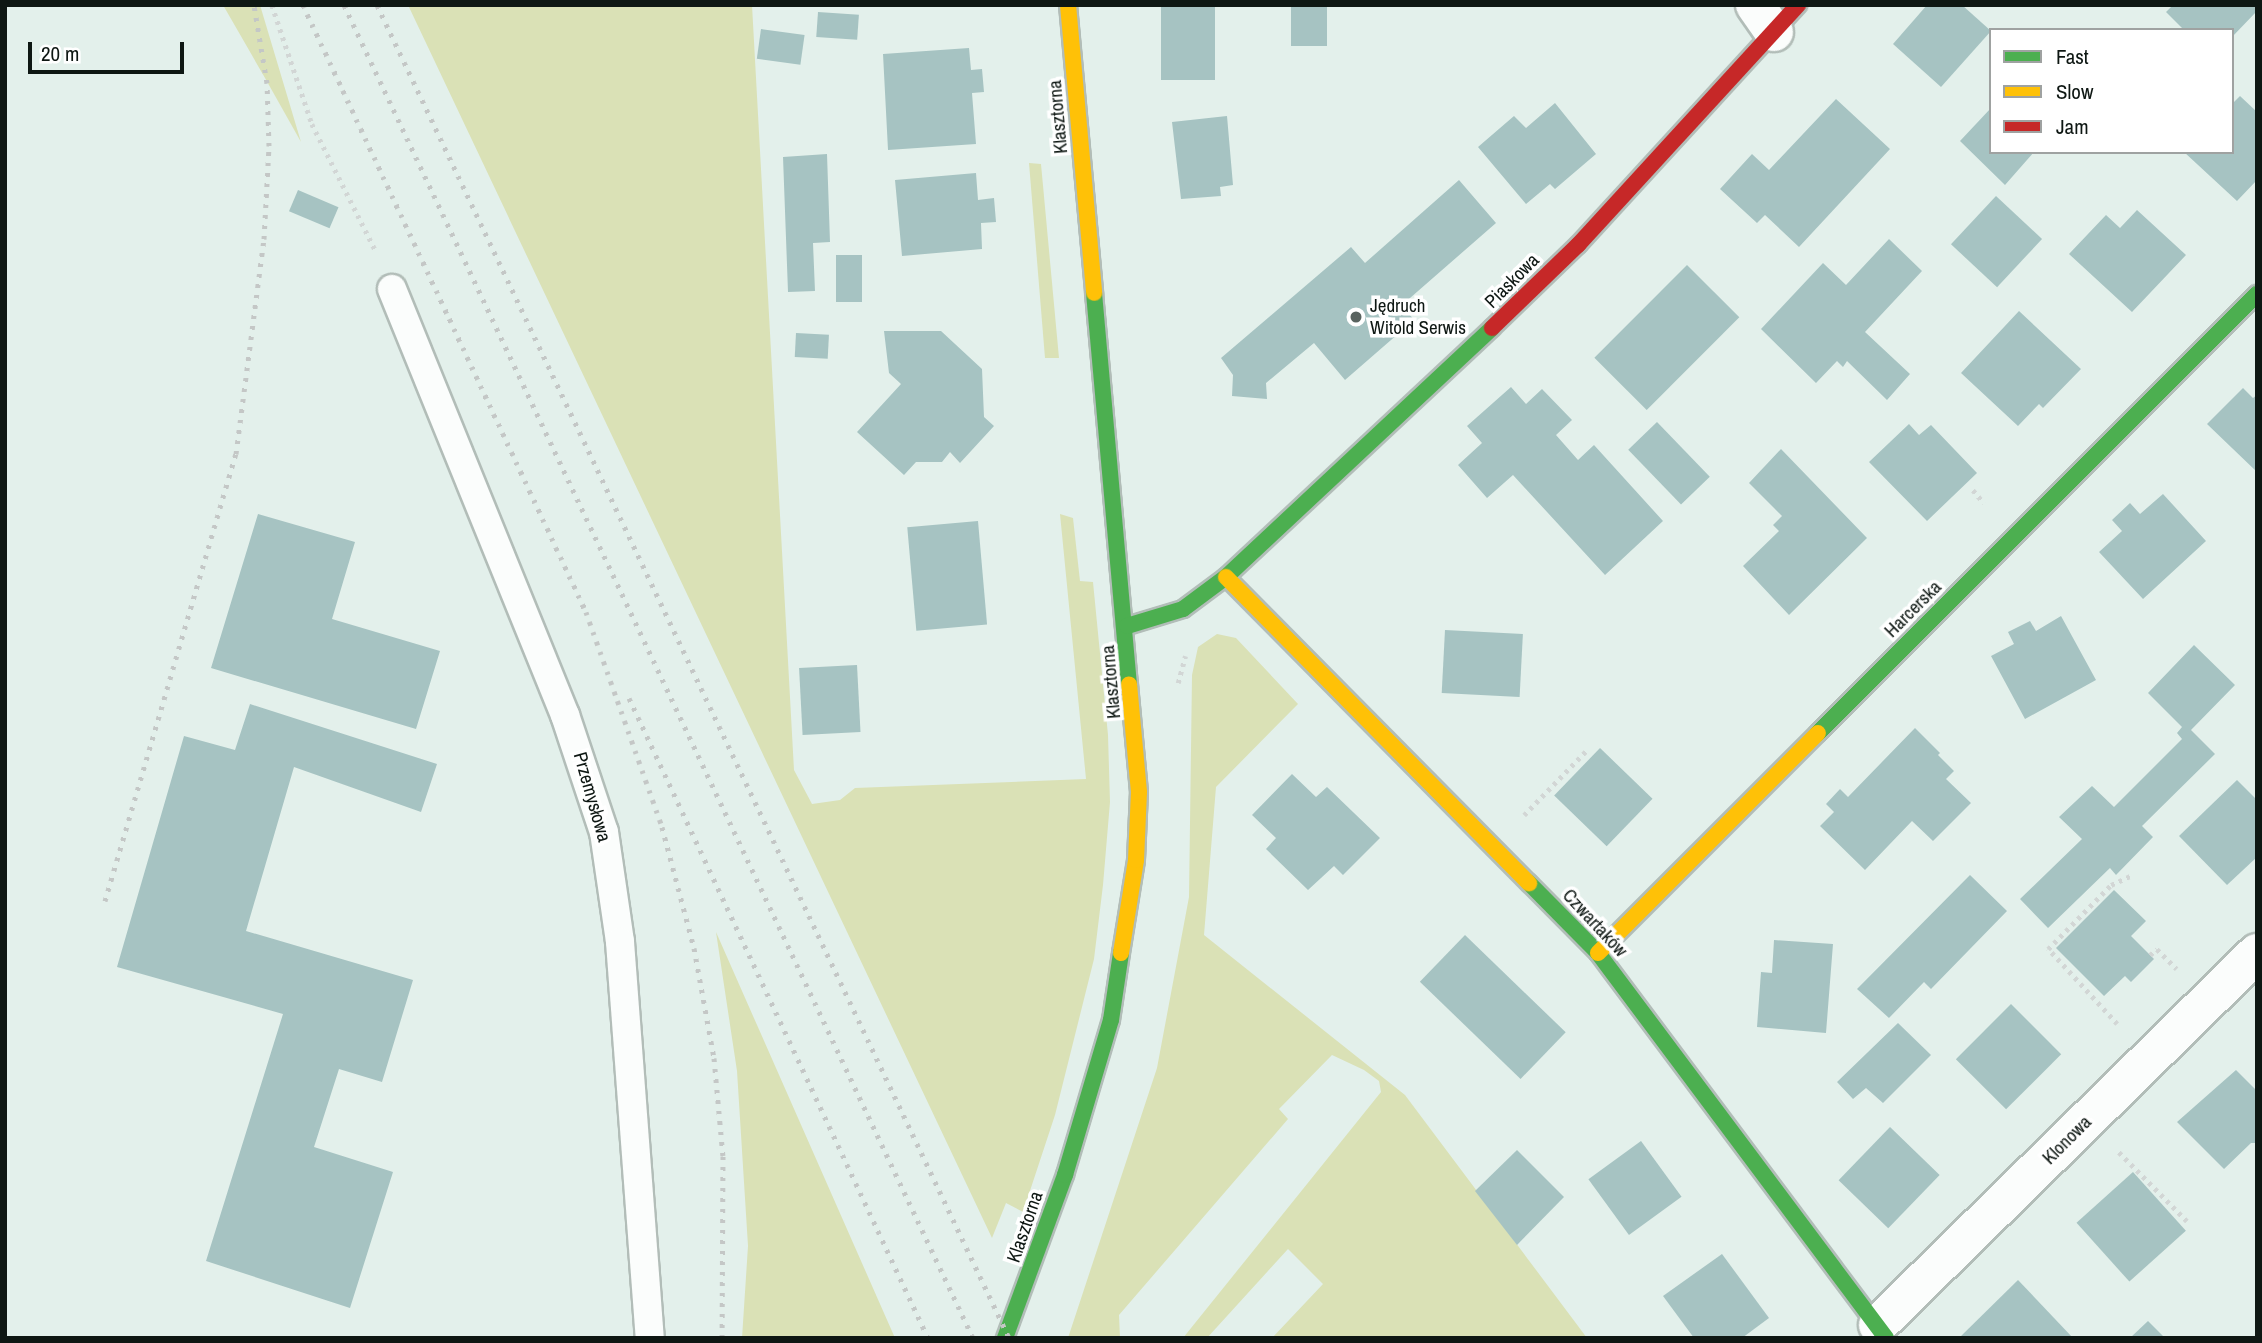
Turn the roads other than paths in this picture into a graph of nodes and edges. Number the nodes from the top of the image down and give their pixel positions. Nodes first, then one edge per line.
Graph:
1 (1068, 5) edge
2 (1776, 14) edge
3 (392, 289) road end
4 (2257, 294) edge
5 (1226, 578) junction
6 (1127, 626) junction
7 (1598, 953) junction
8 (2257, 953) edge
9 (1882, 1331) edge
10 (650, 1338) edge
11 (1005, 1338) edge

1 - 6 street, Klasztorna
2 - 5 street, Piaskowa
3 - 10 lane, Przemysłowa
4 - 7 street, Harcerska
5 - 6 street, Piaskowa
5 - 7 street, Czwartaków
6 - 11 street, Klasztorna
7 - 9 street, Czwartaków
8 - 9 street, Klonowa

